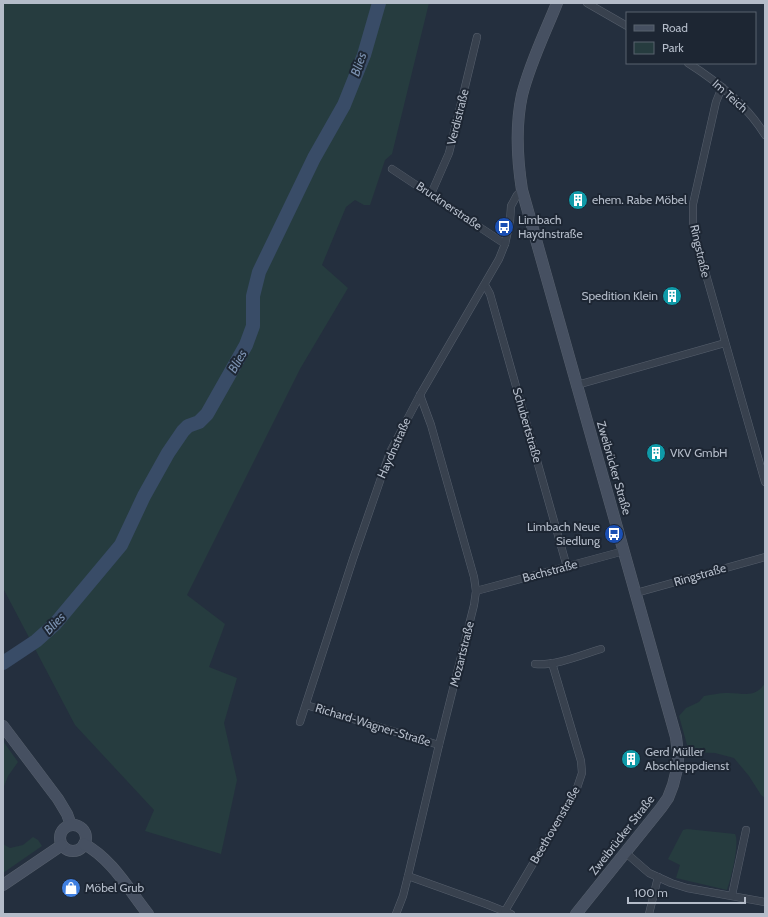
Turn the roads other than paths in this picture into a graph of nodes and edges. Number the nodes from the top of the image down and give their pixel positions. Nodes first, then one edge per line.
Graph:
1 (557, 3) edge
2 (588, 3) edge
3 (626, 25) edge
4 (477, 37) dead end
5 (690, 64) edge
6 (722, 87) junction
7 (765, 135) edge
8 (392, 169) dead end
9 (522, 190) junction
10 (431, 194) junction
11 (505, 244) junction
12 (485, 285) junction
13 (725, 343) junction
14 (577, 385) junction
15 (420, 395) junction
16 (765, 482) edge
17 (624, 551) junction
18 (765, 557) edge
19 (567, 566) junction
20 (476, 591) junction
21 (636, 593) junction
22 (601, 649) dead end
23 (552, 663) junction
24 (535, 664) dead end
25 (306, 705) junction
26 (300, 722) dead end
27 (3, 726) edge
28 (439, 744) junction
29 (71, 825) junction
30 (746, 830) dead end
31 (84, 844) junction
32 (62, 845) junction
33 (626, 853) junction
34 (408, 876) junction
35 (658, 878) junction
36 (3, 885) edge
37 (732, 895) junction
38 (765, 902) edge
39 (508, 913) edge
40 (148, 914) edge
41 (396, 914) edge
42 (576, 914) edge
43 (649, 914) edge

1 - 9 street, Zweibrücker Straße
2 - 3 street
4 - 10 street, Verdistraße
5 - 6 street, Im Teich
6 - 7 street, Im Teich
6 - 13 street, Ringstraße
8 - 10 street, Brucknerstraße
9 - 11 street, Haydnstraße
9 - 14 street, Zweibrücker Straße
10 - 11 street, Brucknerstraße
11 - 12 street, Haydnstraße
12 - 15 street, Haydnstraße
12 - 19 street, Schubertstraße
13 - 14 street
13 - 16 street, Ringstraße
14 - 17 street, Zweibrücker Straße
15 - 20 street, Mozartstraße
15 - 25 street, Haydnstraße
17 - 19 street, Bachstraße
17 - 21 street, Zweibrücker Straße
18 - 21 street, Ringstraße
19 - 20 street, Bachstraße
20 - 28 street, Mozartstraße
21 - 33 street, Zweibrücker Straße
22 - 23 street
23 - 24 street
23 - 39 street, Beethovenstraße
25 - 26 street, Haydnstraße
25 - 28 street, Richard-Wagner-Straße
27 - 29 street
28 - 34 street, Mozartstraße
29 - 31 street
29 - 32 street
30 - 37 street
31 - 32 street
31 - 40 street
32 - 36 street
33 - 35 street
33 - 42 street, Zweibrücker Straße
34 - 39 street
34 - 41 street, Mozartstraße
35 - 37 street
35 - 43 street
37 - 38 street

